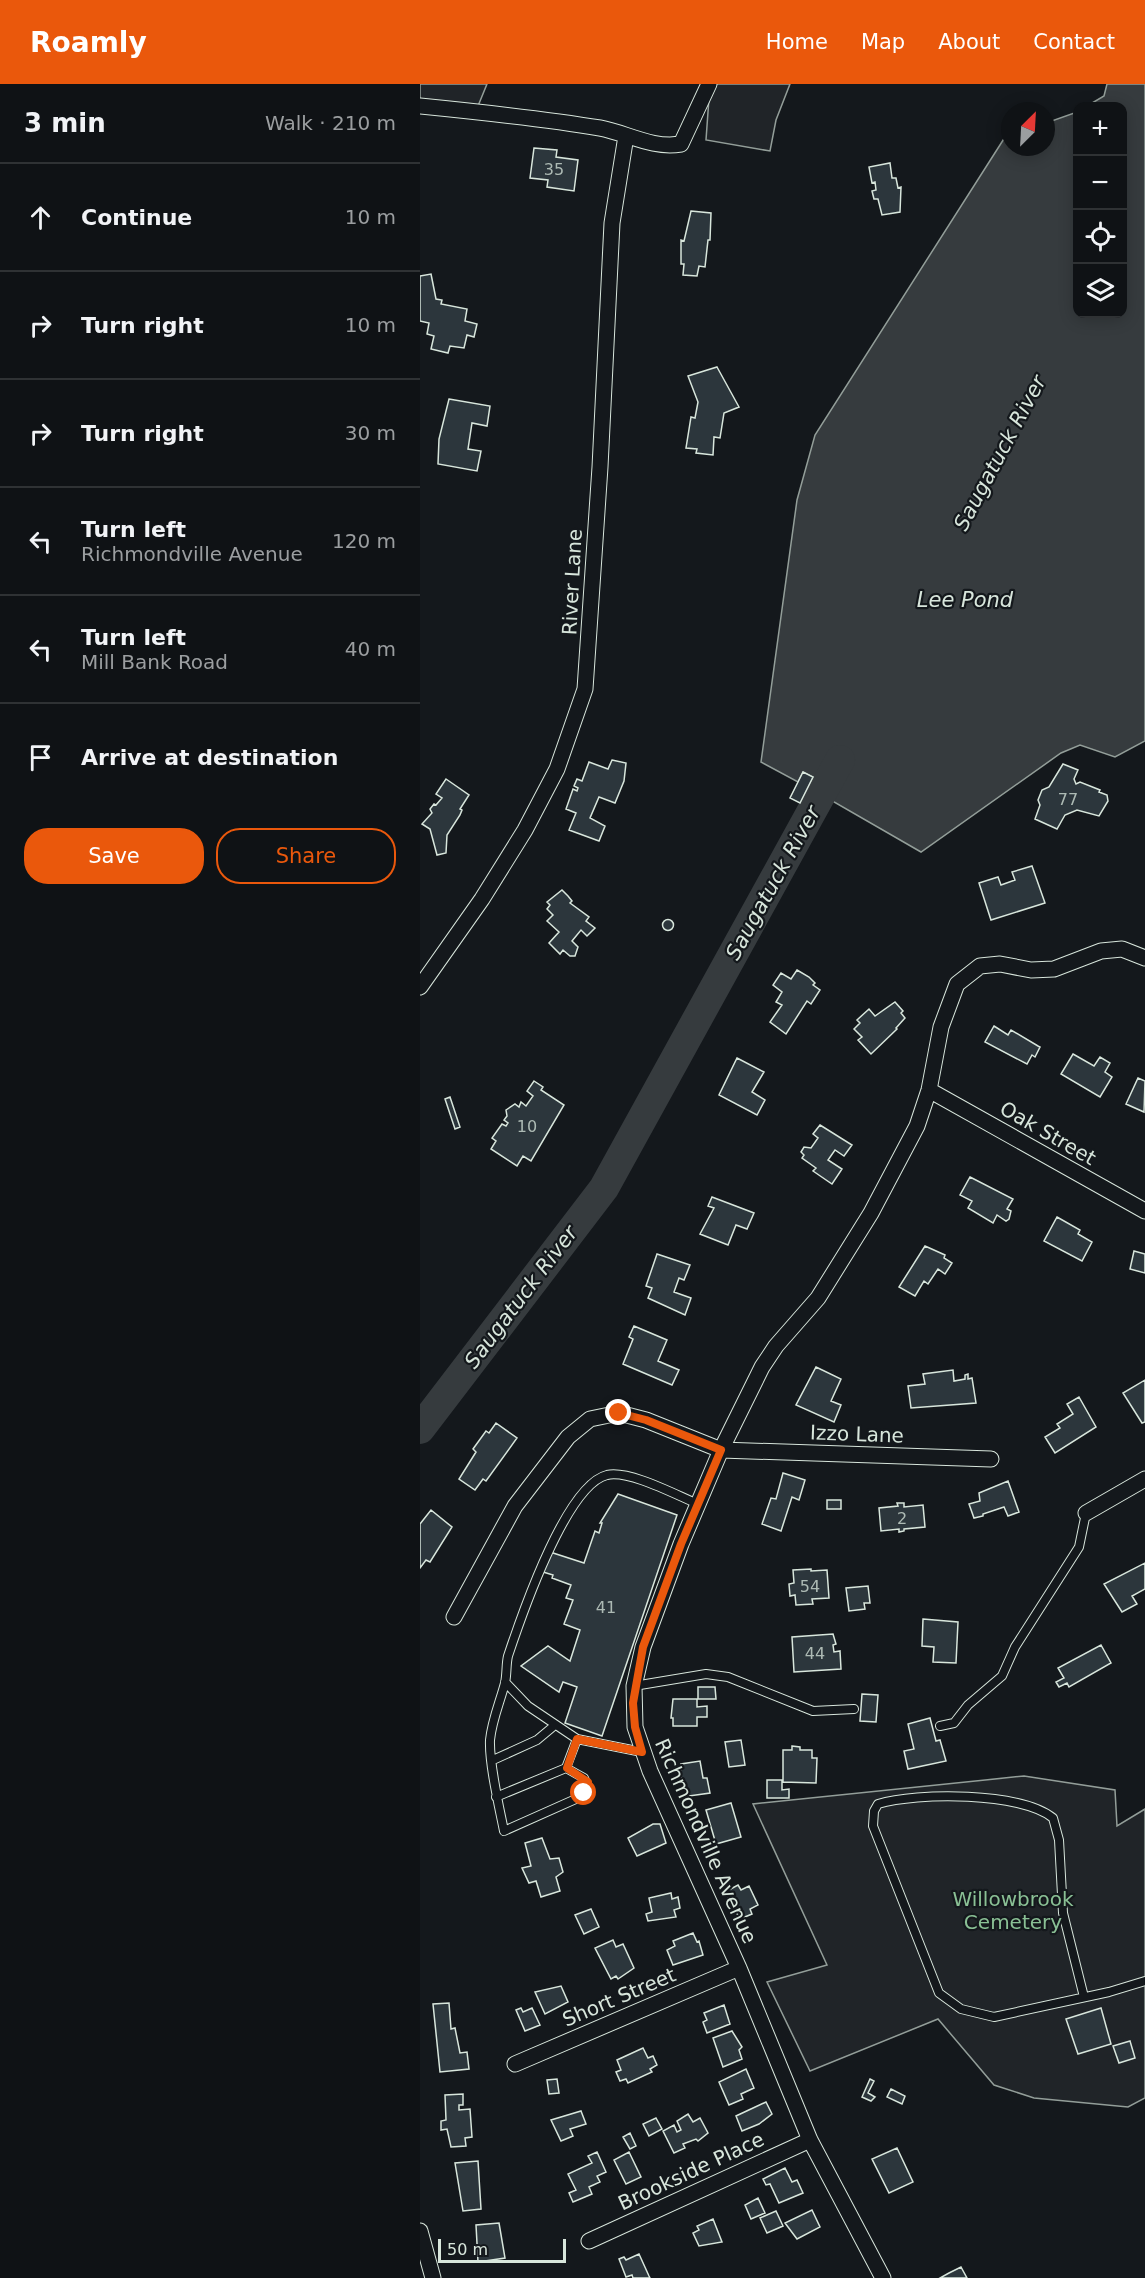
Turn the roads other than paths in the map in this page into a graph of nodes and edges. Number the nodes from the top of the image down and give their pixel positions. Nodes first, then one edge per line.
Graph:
1 (709, 84) edge
2 (420, 106) edge
3 (626, 136) junction
4 (1145, 958) edge
5 (420, 987) edge
6 (929, 1090) junction
7 (1145, 1211) edge
8 (721, 1450) junction
9 (991, 1459) dead end
10 (1145, 1479) edge
11 (698, 1504) junction
12 (1086, 1513) joint
13 (454, 1617) dead end
14 (505, 1682) junction
15 (634, 1686) junction
16 (854, 1709) dead end
17 (555, 1725) junction
18 (940, 1726) dead end
19 (577, 1739) junction
20 (642, 1752) junction
21 (493, 1760) junction
22 (567, 1768) junction
23 (496, 1797) junction
24 (739, 1968) junction
25 (1145, 1981) edge
26 (1084, 1997) junction
27 (515, 2064) dead end
28 (810, 2140) junction
29 (420, 2230) edge
30 (589, 2241) dead end
31 (433, 2278) edge
32 (883, 2278) edge

1 - 3 street
2 - 3 street
3 - 5 street, River Lane
4 - 6 street, Richmondville Avenue
6 - 7 street, Oak Street
6 - 8 street, Richmondville Avenue
8 - 9 street, Izzo Lane
8 - 11 street, Richmondville Avenue
8 - 13 street, Izzo Lane
10 - 12 street
11 - 14 lane
11 - 15 street, Richmondville Avenue
12 - 18 lane
14 - 17 lane
14 - 21 lane
15 - 16 lane
15 - 20 street, Richmondville Avenue
17 - 19 lane
17 - 21 lane
19 - 20 lane
19 - 22 lane
20 - 24 street, Richmondville Avenue
21 - 23 lane
22 - 23 lane
22 - 23 lane
24 - 27 street, Short Street
24 - 28 street, Richmondville Avenue
25 - 26 lane
26 - 26 lane
28 - 30 street, Brookside Place
28 - 32 street, Richmondville Avenue
29 - 31 street

